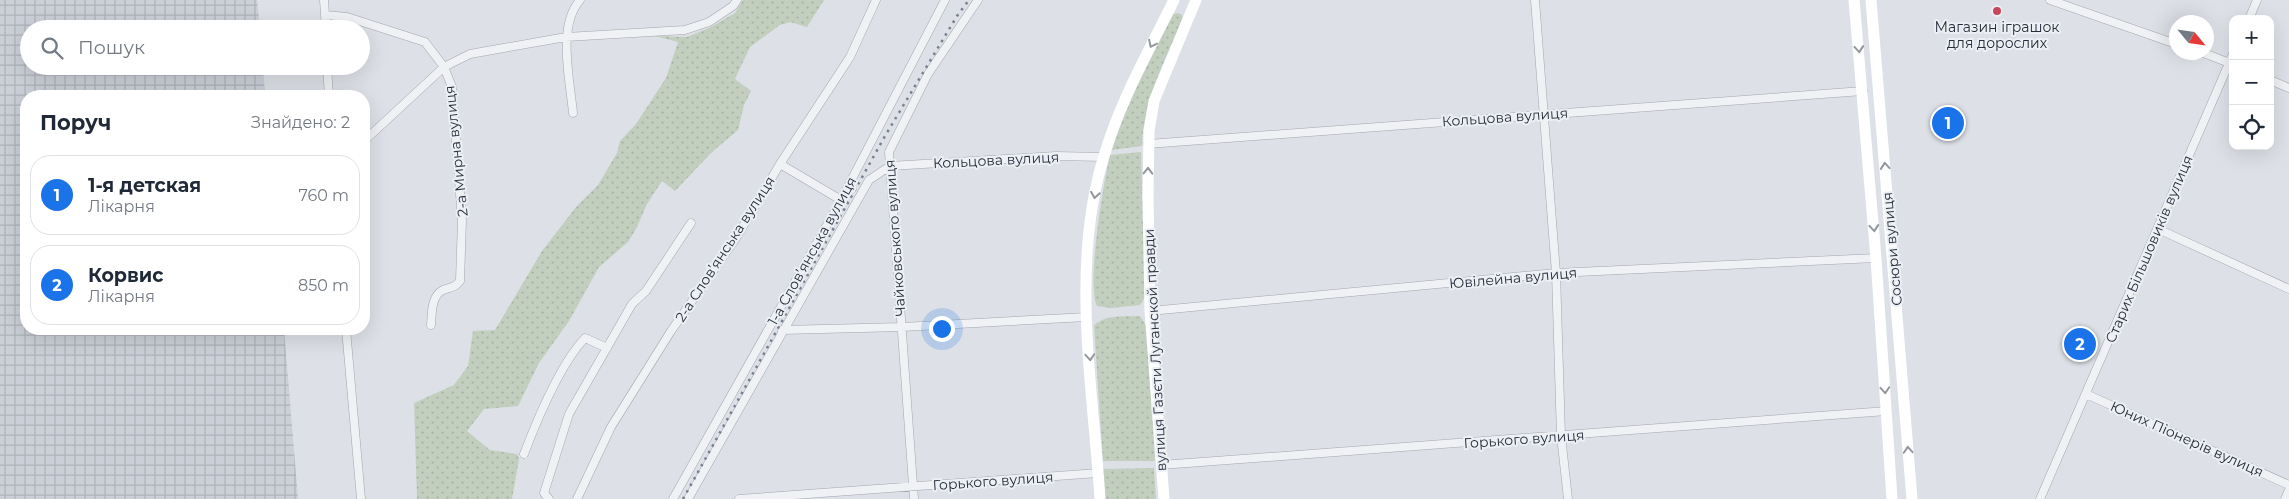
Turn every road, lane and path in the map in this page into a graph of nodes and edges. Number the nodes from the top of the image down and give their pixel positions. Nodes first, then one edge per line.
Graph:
1 (324, 0) edge
2 (580, 0) edge
3 (737, 0) edge
4 (876, 0) edge
5 (945, 0) edge
6 (978, 0) edge
7 (1174, 0) edge
8 (1196, 0) edge
9 (1535, 0) edge
10 (1854, 0) edge
11 (1871, 0) edge
12 (2050, 0) edge
13 (2257, 0) edge
14 (325, 15) junction
15 (2250, 15) edge
16 (325, 20) edge
17 (355, 20) edge
18 (370, 25) edge
19 (566, 37) junction
20 (2169, 42) edge
21 (2214, 57) edge
22 (2229, 62) edge
23 (444, 67) junction
24 (2229, 68) edge
25 (328, 75) edge
26 (2274, 82) edge
27 (2289, 88) edge
28 (329, 90) edge
29 (1863, 91) junction
30 (573, 113) dead end
31 (1544, 114) junction
32 (370, 135) edge
33 (1148, 144) junction
34 (1103, 157) junction
35 (780, 164) junction
36 (890, 166) junction
37 (841, 200) junction
38 (691, 223) dead end
39 (2158, 229) junction
40 (1876, 258) junction
41 (1556, 273) junction
42 (2289, 289) edge
43 (1150, 311) junction
44 (1087, 318) junction
45 (431, 325) dead end
46 (902, 327) junction
47 (782, 330) junction
48 (347, 335) edge
49 (607, 348) junction
50 (2086, 394) junction
51 (1887, 411) junction
52 (1561, 436) junction
53 (524, 454) dead end
54 (1162, 466) junction
55 (1098, 473) junction
56 (2289, 484) edge
57 (913, 487) junction
58 (2289, 490) edge
59 (361, 499) edge
60 (549, 499) edge
61 (577, 499) edge
62 (673, 499) edge
63 (688, 499) edge
64 (739, 499) edge
65 (914, 499) edge
66 (1100, 499) edge
67 (1164, 499) edge
68 (1568, 499) edge
69 (1892, 499) edge
70 (1912, 499) edge
71 (2040, 499) edge
72 (2285, 499) edge

1 - 14 street
2 - 19 street
3 - 19 street
4 - 35 street, 2-а Слов’янська вулиця
5 - 37 street, 1-а Слов’янська вулиця
6 - 36 street, Чайковського вулиця
7 -> 34 street
8 - 33 street, вулиця Газєти Луганской правди
9 - 31 street
10 -> 29 street, Сосюри вулиця
70 -> 11 street, Сосюри вулиця
12 - 20 street
13 - 15 street
14 - 16 street
14 - 17 street, 2-а Мирна вулиця
18 - 23 street, 2-а Мирна вулиця
19 - 23 street
19 - 30 street
21 - 22 street
23 - 32 street
23 - 45 street, 2-а Мирна вулиця
24 - 39 street, Старих Більшовиків вулиця
25 - 28 street
26 - 27 street
29 - 31 street, Кольцова вулиця
29 -> 40 street, Сосюри вулиця
31 - 33 street, Кольцова вулиця
31 - 41 street
43 -> 33 street, вулиця Газєти Луганской правди
34 - 36 street, Кольцова вулиця
34 -> 44 street
35 - 37 street
35 - 61 street, 2-а Слов’янська вулиця
36 - 46 street, Чайковського вулиця
36 - 47 street
37 - 62 street, 1-а Слов’янська вулиця
38 - 49 street
39 - 42 street
39 - 50 street, Старих Більшовиків вулиця
40 - 41 street, Ювілейна вулиця
40 -> 51 street, Сосюри вулиця
41 - 43 street, Ювілейна вулиця
41 - 52 street
43 - 54 street, вулиця Газєти Луганской правди
44 - 46 street
44 -> 55 street
46 - 47 street
46 - 57 street, Чайковського вулиця
47 - 63 street
48 - 59 street
49 - 53 street
49 - 60 street
50 - 56 street, Юних Піонерів вулиця
50 - 71 street, Старих Більшовиків вулиця
51 - 52 street, Горького вулиця
51 - 69 street, Сосюри вулиця
52 - 54 street, Горького вулиця
52 - 68 street
54 - 67 street, вулиця Газєти Луганской правди
55 - 57 street, Горького вулиця
55 - 66 street
57 - 64 street, Горького вулиця
57 - 65 street, Чайковського вулиця
58 - 72 street

